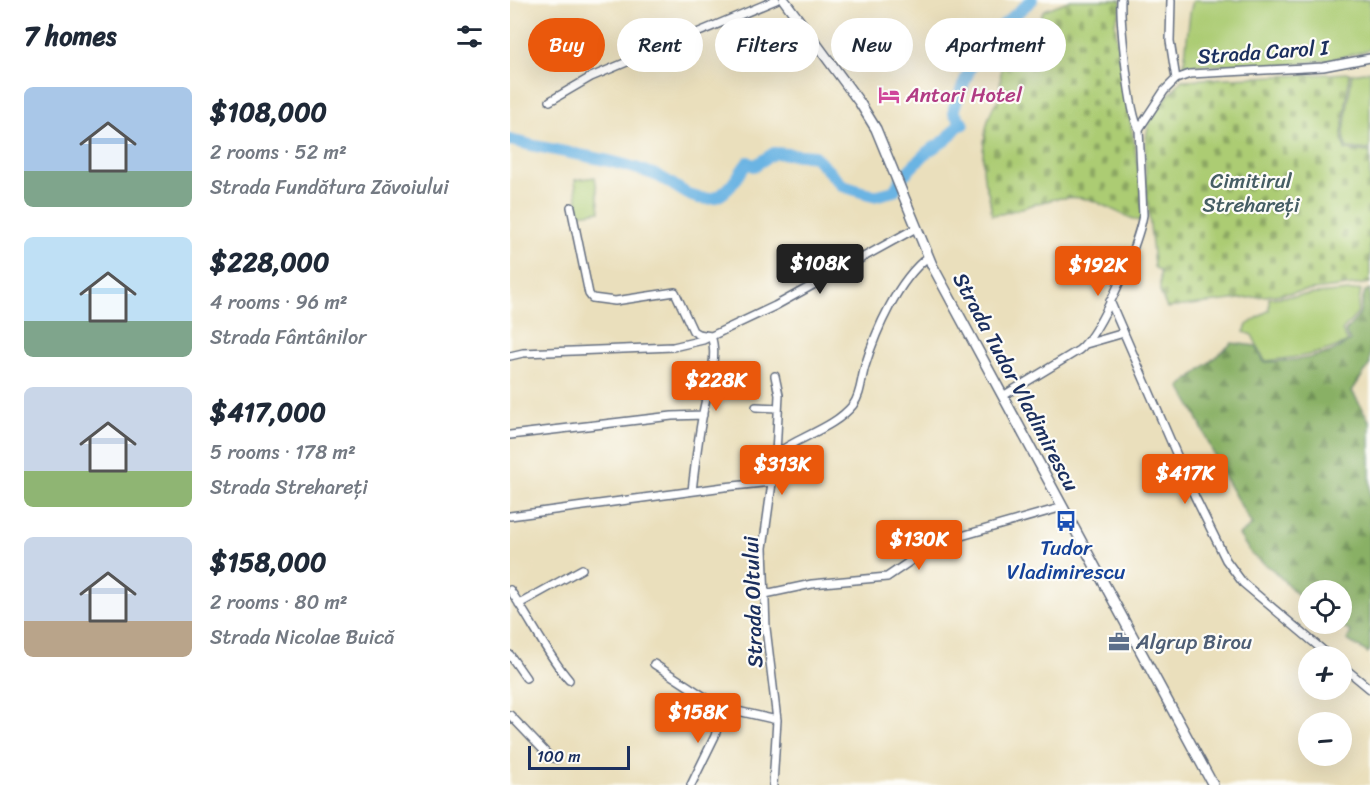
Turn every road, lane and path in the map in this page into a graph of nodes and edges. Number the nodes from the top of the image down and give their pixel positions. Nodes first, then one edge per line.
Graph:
1 (776, 0) edge
2 (784, 0) edge
3 (1121, 0) edge
4 (1171, 0) edge
5 (1370, 58) edge
6 (1176, 79) junction
7 (550, 101) dead end
8 (1139, 129) junction
9 (571, 207) dead end
10 (916, 228) junction
11 (928, 257) junction
12 (1110, 301) junction
13 (1124, 333) junction
14 (711, 336) junction
15 (1086, 344) junction
16 (510, 356) edge
17 (775, 376) dead end
18 (1003, 396) junction
19 (756, 406) dead end
20 (778, 408) junction
21 (703, 415) junction
22 (510, 435) edge
23 (776, 454) junction
24 (772, 482) junction
25 (692, 491) junction
26 (1063, 507) junction
27 (510, 516) edge
28 (582, 569) dead end
29 (510, 590) edge
30 (765, 594) junction
31 (519, 604) junction
32 (1318, 646) edge
33 (510, 655) edge
34 (654, 664) dead end
35 (1352, 674) edge
36 (526, 678) dead end
37 (569, 680) dead end
38 (1370, 689) edge
39 (723, 708) junction
40 (510, 715) edge
41 (777, 720) junction
42 (557, 759) dead end
43 (691, 785) edge
44 (773, 785) edge
45 (1213, 785) edge

1 - 7 street
2 - 10 main road, Strada Tudor Vladimirescu
3 - 8 street
4 - 6 street
5 - 6 street, Strada Carol I
6 - 8 street, Strada Carol I
8 - 12 street
9 - 14 street
10 - 11 main road, Strada Tudor Vladimirescu
10 - 14 street
11 - 18 main road, Strada Tudor Vladimirescu
11 - 23 street
12 - 13 street
12 - 15 street
13 - 15 street
13 - 32 street
14 - 16 street
14 - 21 street
15 - 18 street
17 - 20 street, Strada Oltului
18 - 26 main road, Strada Tudor Vladimirescu
19 - 20 street
20 - 23 street, Strada Oltului
21 - 22 street
21 - 25 street
23 - 24 street, Strada Oltului
24 - 25 street
24 - 30 street, Strada Oltului
25 - 27 street
26 - 30 street
26 - 45 main road, Strada Tudor Vladimirescu
28 - 31 street
29 - 31 street
30 - 41 street, Strada Oltului
31 - 37 street
33 - 36 street
34 - 39 street
35 - 38 street
39 - 41 street
39 - 43 street
40 - 42 street
41 - 44 street, Strada Oltului

